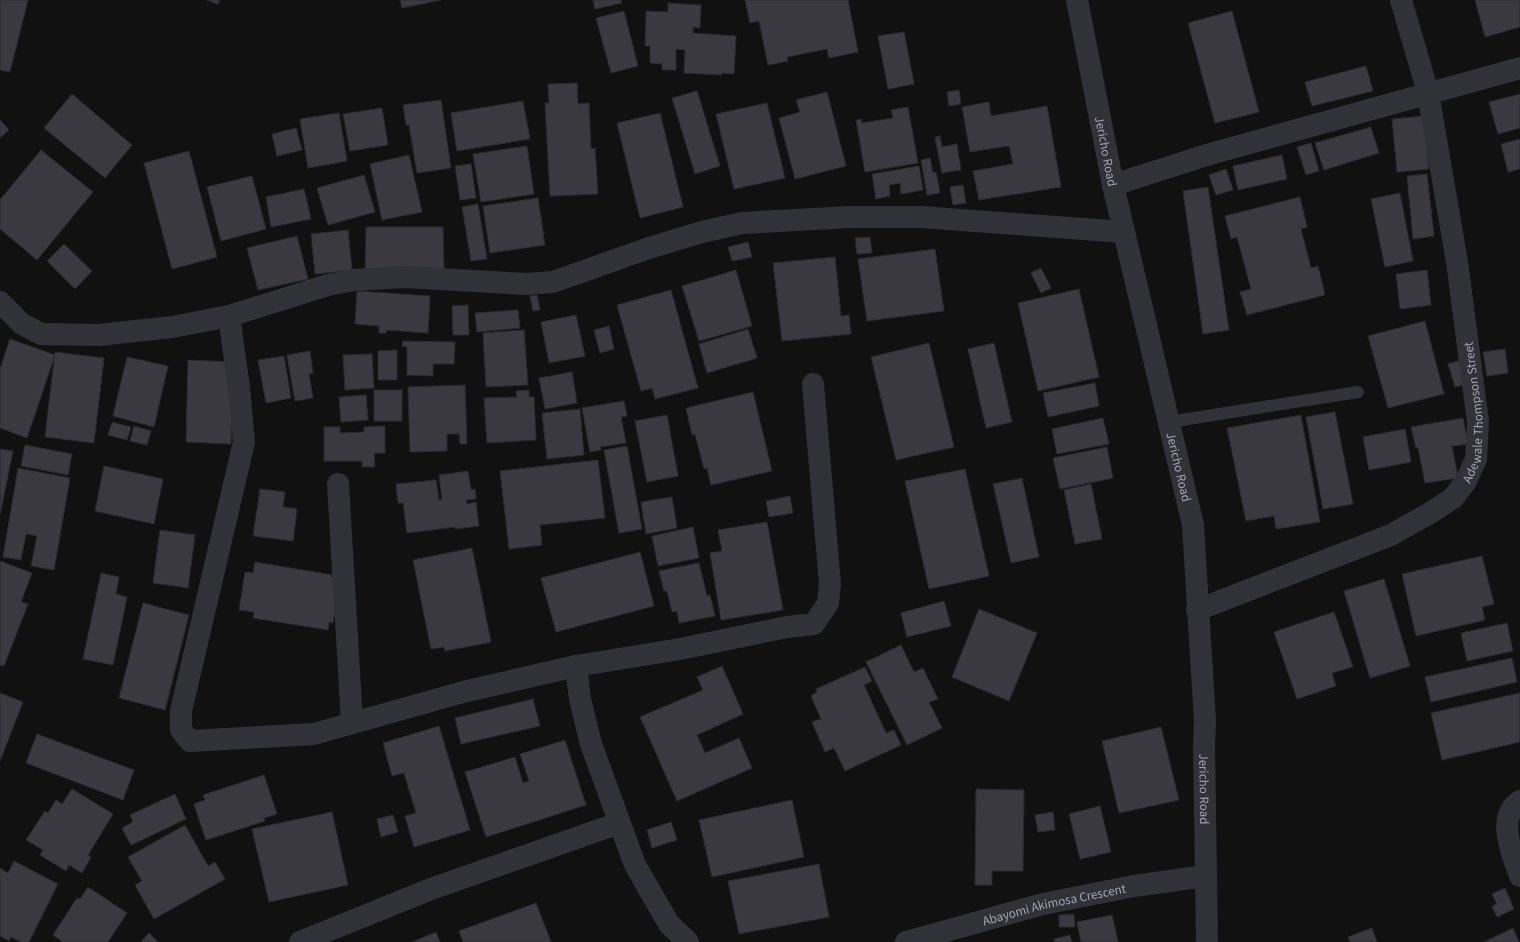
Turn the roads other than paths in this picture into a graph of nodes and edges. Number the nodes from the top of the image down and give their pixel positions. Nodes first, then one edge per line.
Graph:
1 (1077, 0) edge
2 (1401, 0) edge
3 (1520, 68) edge
4 (1428, 92) junction
5 (1112, 185) junction
6 (1124, 232) junction
7 (0, 302) edge
8 (229, 316) junction
9 (813, 384) dead end
10 (1358, 392) dead end
11 (1169, 422) junction
12 (338, 484) dead end
13 (1198, 610) junction
14 (576, 666) junction
15 (352, 722) junction
16 (1520, 801) edge
17 (619, 823) junction
18 (1205, 876) junction
19 (1520, 876) edge
20 (300, 942) edge
21 (688, 942) edge
22 (906, 942) edge
23 (1207, 942) edge

1 - 5 street, Jericho Road
2 - 4 street, Adewale Thompson Street
3 - 4 street
4 - 5 street
4 - 13 street, Adewale Thompson Street
5 - 6 street, Jericho Road
6 - 8 street
6 - 11 street, Jericho Road
7 - 8 street
8 - 15 street
9 - 14 street
10 - 11 lane
11 - 13 street, Jericho Road
12 - 15 street
13 - 18 street, Jericho Road
14 - 15 street
14 - 17 street
16 - 19 street
17 - 20 street
17 - 21 street
18 - 22 street, Abayomi Akimosa Crescent
18 - 23 street, Jericho Road

